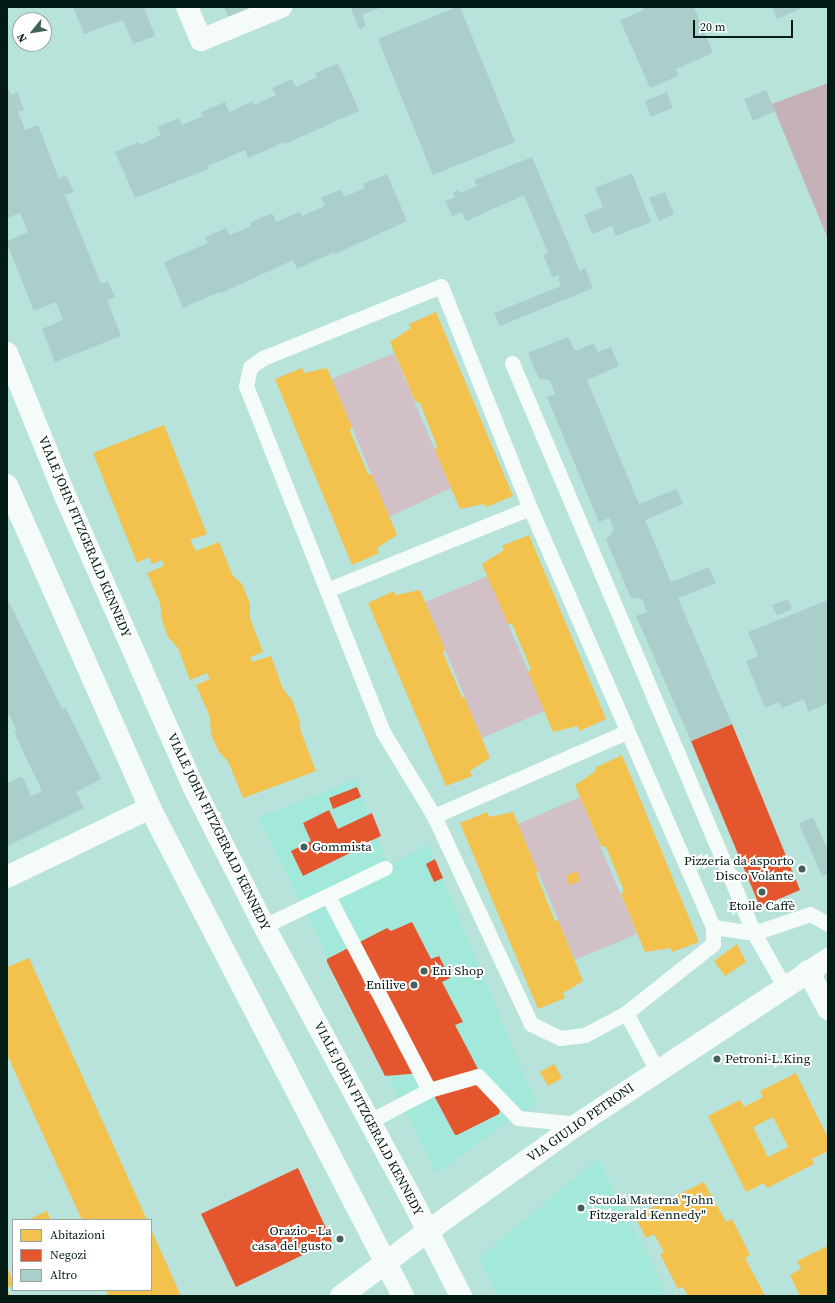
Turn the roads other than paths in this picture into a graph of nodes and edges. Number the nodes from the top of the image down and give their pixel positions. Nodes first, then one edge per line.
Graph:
1 (187, 7) edge
2 (281, 7) edge
3 (7, 353) edge
4 (512, 363) dead end
5 (7, 485) edge
6 (530, 508) junction
7 (12, 510) edge
8 (328, 590) junction
9 (626, 732) junction
10 (150, 808) junction
11 (434, 816) junction
12 (385, 868) dead end
13 (7, 877) edge
14 (328, 896) junction
15 (828, 924) edge
16 (264, 926) junction
17 (713, 927) junction
18 (754, 933) junction
19 (828, 959) edge
20 (808, 971) junction
21 (785, 988) junction
22 (828, 1009) edge
23 (626, 1013) junction
24 (657, 1070) junction
25 (429, 1090) junction
26 (370, 1121) junction
27 (578, 1124) junction
28 (428, 1230) junction
29 (385, 1263) junction
30 (340, 1296) edge
31 (403, 1296) edge
32 (461, 1296) edge

1 - 2 main road
3 - 16 main road, VIALE JOHN FITZGERALD KENNEDY
4 - 18 lane
5 - 7 main road
6 - 8 lane
6 - 8 lane
6 - 9 lane
7 - 10 main road
8 - 11 lane
9 - 11 lane
9 - 17 lane
10 - 13 main road
10 - 29 main road
11 - 23 lane
12 - 14 lane
14 - 16 lane
14 - 25 lane
15 - 18 lane
16 - 26 main road, VIALE JOHN FITZGERALD KENNEDY
17 - 18 lane
17 - 23 lane
18 - 21 lane
19 - 20 main road, VIA GIULIO PETRONI
20 - 21 main road, VIA GIULIO PETRONI
20 - 22 main road
21 - 24 main road, VIA GIULIO PETRONI
23 - 24 lane
24 - 27 main road, VIA GIULIO PETRONI
25 - 26 lane
25 - 27 lane
26 - 28 main road, VIALE JOHN FITZGERALD KENNEDY
27 - 28 main road, VIA GIULIO PETRONI
28 - 29 main road, VIA GIULIO PETRONI
28 - 32 main road, VIALE JOHN FITZGERALD KENNEDY
29 - 30 main road, VIA GIULIO PETRONI
29 - 31 main road

